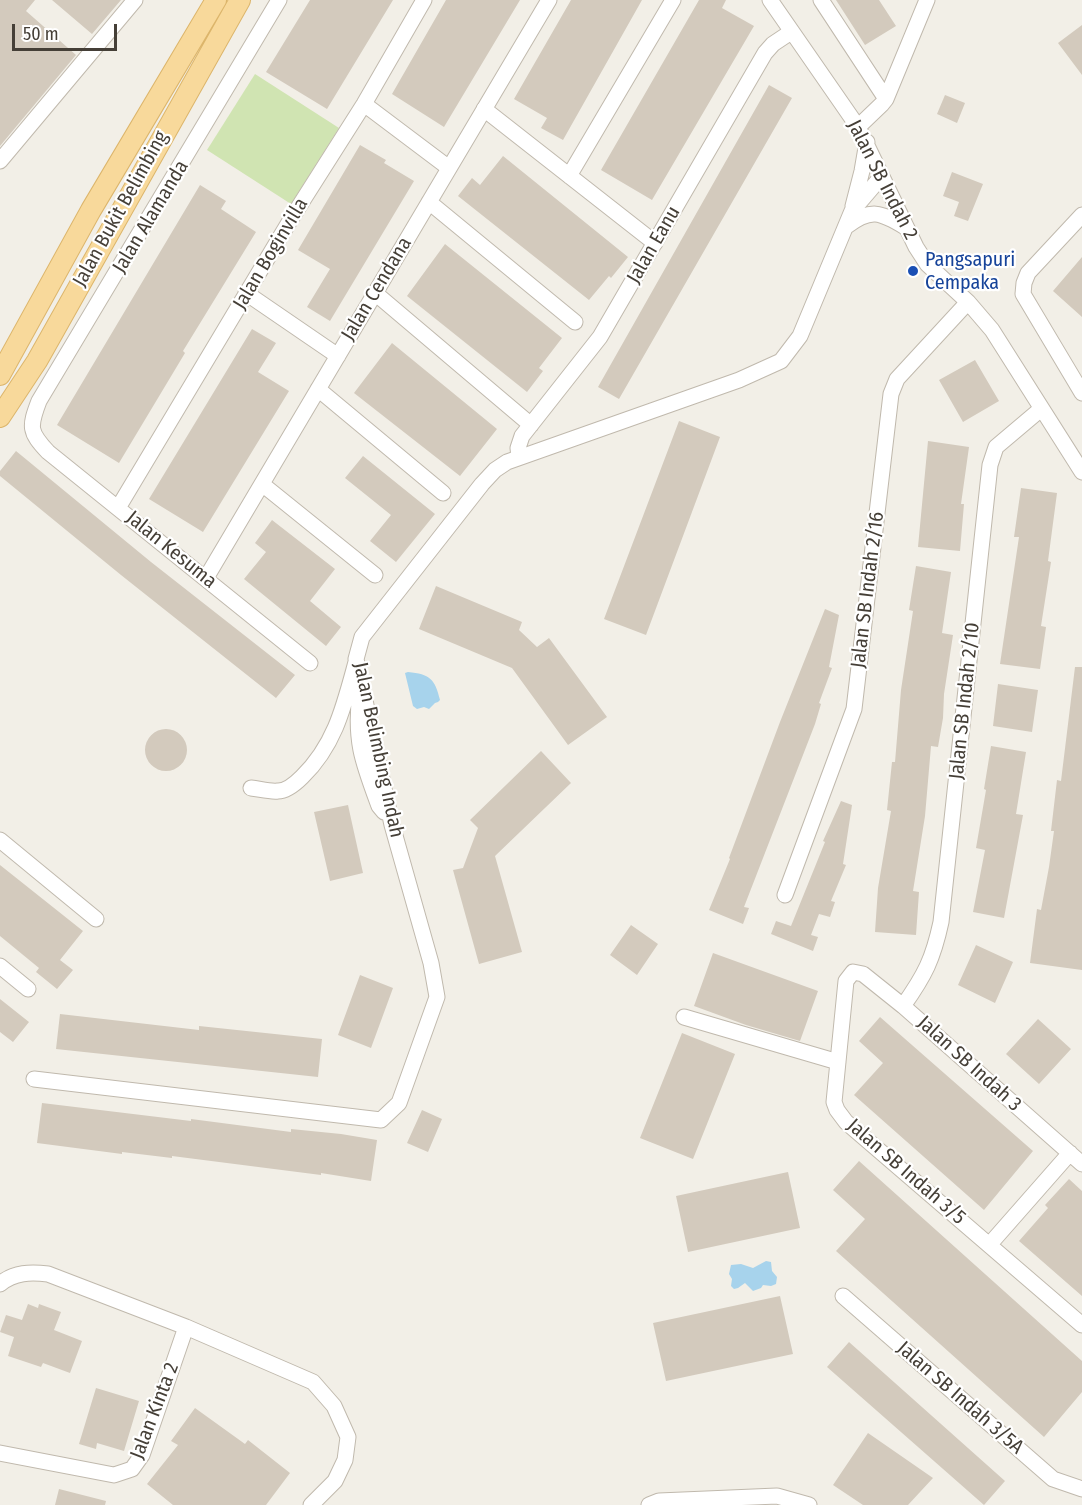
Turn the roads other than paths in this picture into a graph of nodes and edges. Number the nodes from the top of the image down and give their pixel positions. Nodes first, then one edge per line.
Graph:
1 (135, 0) edge
2 (216, 0) edge
3 (240, 0) edge
4 (279, 0) edge
5 (424, 0) edge
6 (549, 0) edge
7 (673, 0) edge
8 (770, 0) edge
9 (821, 0) edge
10 (927, 0) edge
11 (790, 32) junction
12 (886, 99) junction
13 (364, 104) junction
14 (484, 109) junction
15 (858, 127) junction
16 (867, 142) junction
17 (0, 160) edge
18 (449, 168) junction
19 (569, 176) junction
20 (882, 176) junction
21 (429, 202) junction
22 (852, 211) junction
23 (1082, 215) edge
24 (847, 226) junction
25 (905, 227) junction
26 (655, 243) junction
27 (246, 293) junction
28 (375, 293) junction
29 (968, 302) junction
30 (575, 322) dead end
31 (338, 356) junction
32 (0, 375) edge
33 (318, 388) junction
34 (1082, 393) edge
35 (4, 403) edge
36 (1041, 409) junction
37 (531, 424) junction
38 (33, 436) joint
39 (519, 457) junction
40 (1082, 472) edge
41 (262, 484) junction
42 (443, 493) dead end
43 (118, 508) junction
44 (375, 575) dead end
45 (206, 578) junction
46 (356, 660) junction
47 (310, 663) dead end
48 (251, 788) dead end
49 (0, 840) edge
50 (785, 895) dead end
51 (96, 919) dead end
52 (0, 966) edge
53 (853, 972) joint
54 (28, 989) dead end
55 (903, 1006) junction
56 (684, 1017) dead end
57 (838, 1062) junction
58 (34, 1078) dead end
59 (1070, 1153) junction
60 (1082, 1164) edge
61 (990, 1244) junction
62 (0, 1284) edge
63 (843, 1296) dead end
64 (1082, 1325) edge
65 (186, 1327) junction
66 (0, 1453) edge
67 (1082, 1489) edge
68 (311, 1505) edge
69 (649, 1505) edge
70 (809, 1505) edge

1 - 17 street
2 - 32 main road, Jalan Bukit Belimbing
3 - 35 main road, Jalan Bukit Belimbing
4 - 38 street, Jalan Alamanda
5 - 13 street, Jalan Boginvilla
6 - 14 street, Jalan Cendana
7 - 19 street
8 - 11 street, Jalan SB Indah 2
9 - 12 street
10 - 12 street
11 - 15 street, Jalan SB Indah 2
11 - 26 street, Jalan Eanu
12 - 15 street
13 - 18 street
13 - 27 street, Jalan Boginvilla
14 - 18 street, Jalan Cendana
14 - 19 street
15 - 16 street, Jalan SB Indah 2
16 - 20 street, Jalan SB Indah 2
16 - 22 street
18 - 21 street, Jalan Cendana
19 - 26 street
20 - 22 street, Jalan Belimbing Indah
20 - 25 street, Jalan SB Indah 2
21 - 28 street, Jalan Cendana
21 - 30 street
22 - 24 street, Jalan Belimbing Indah
23 - 34 street
24 - 25 street
24 - 39 street, Jalan Belimbing Indah
25 - 29 street, Jalan SB Indah 2
26 - 37 street, Jalan Eanu
27 - 31 street
27 - 43 street, Jalan Boginvilla
28 - 31 street, Jalan Cendana
28 - 37 street
29 - 36 street, Jalan SB Indah 2
29 - 50 street, Jalan SB Indah 2/16
31 - 33 street, Jalan Cendana
33 - 41 street, Jalan Cendana
33 - 42 street
36 - 40 street, Jalan SB Indah 2
36 - 55 street, Jalan SB Indah 2/10
37 - 39 street, Jalan Eanu
38 - 43 street, Jalan Kesuma
39 - 46 street, Jalan Belimbing Indah
41 - 44 street
41 - 45 street, Jalan Cendana
43 - 45 street, Jalan Kesuma
45 - 47 street, Jalan Kesuma
46 - 48 street
46 - 58 street, Jalan Belimbing Indah
49 - 51 street
52 - 54 street
53 - 55 street, Jalan SB Indah 3
53 - 57 street, Jalan SB Indah 3/5
55 - 59 street, Jalan SB Indah 3
56 - 57 street
57 - 61 street, Jalan SB Indah 3/5
59 - 60 street, Jalan SB Indah 3
59 - 61 street
61 - 64 street, Jalan SB Indah 3/5
62 - 65 street
63 - 67 street, Jalan SB Indah 3/5A
65 - 66 street, Jalan Kinta 2
65 - 68 street
69 - 70 street

